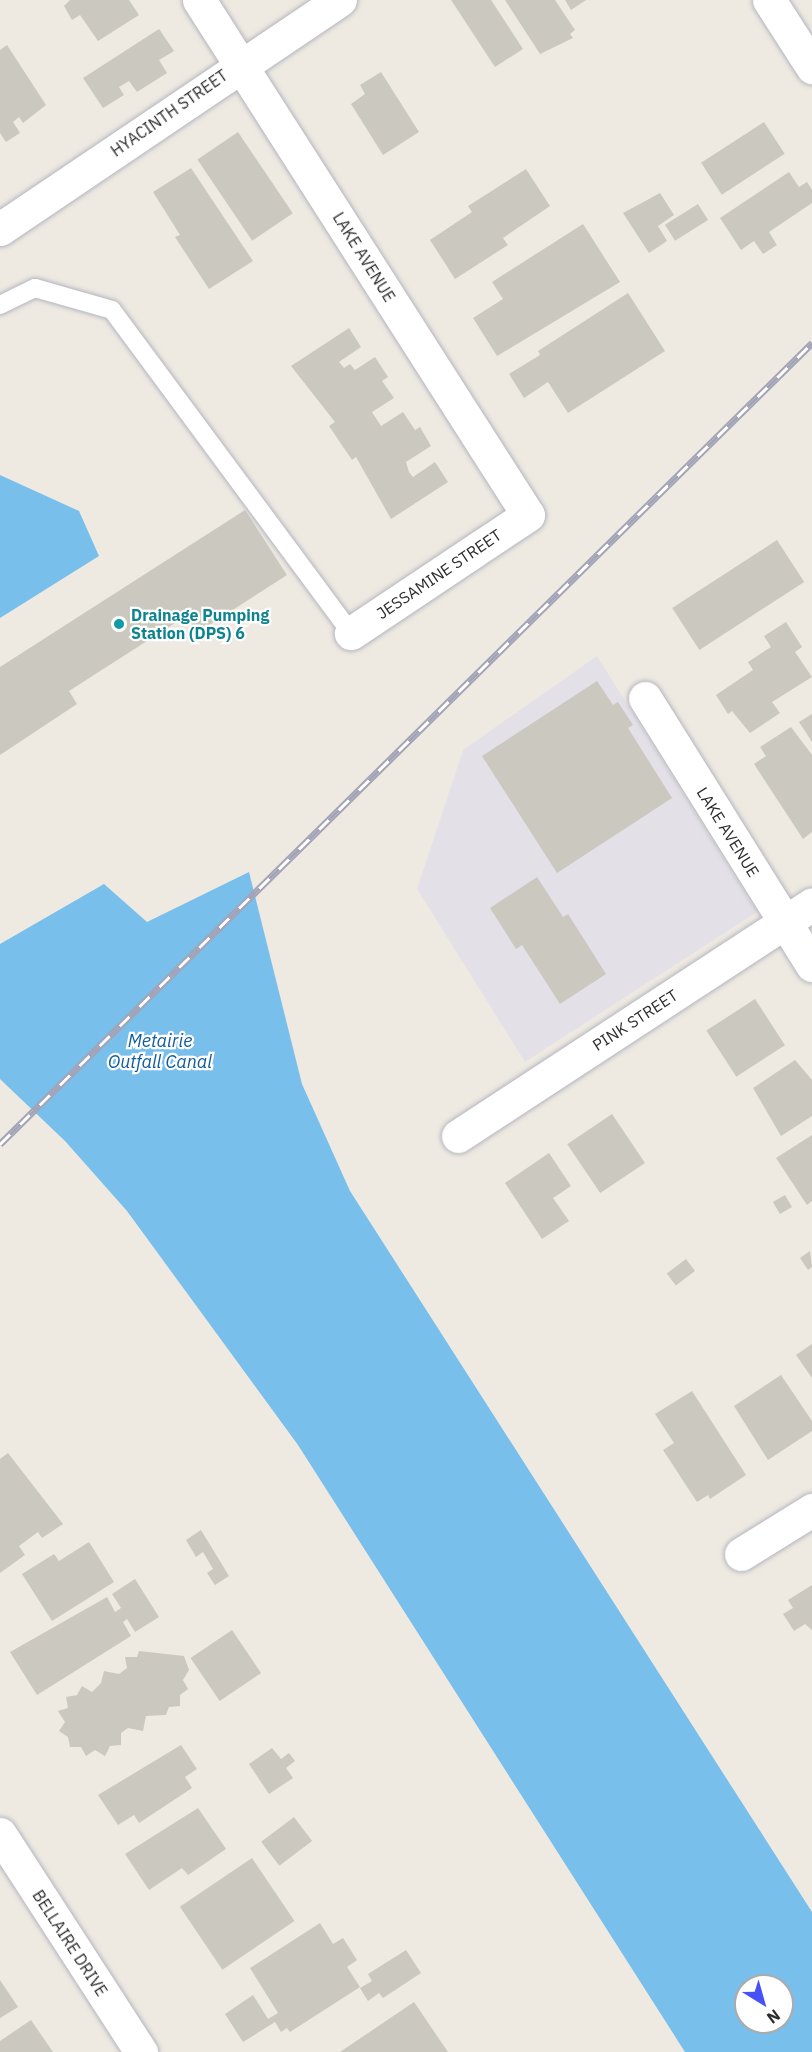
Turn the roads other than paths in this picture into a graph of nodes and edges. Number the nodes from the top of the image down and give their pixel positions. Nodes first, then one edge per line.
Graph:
1 (199, 0) edge
2 (340, 0) edge
3 (769, 0) edge
4 (241, 64) junction
5 (812, 68) edge
6 (0, 229) edge
7 (0, 304) edge
8 (528, 515) joint
9 (351, 633) joint
10 (645, 698) dead end
11 (812, 904) edge
12 (784, 922) junction
13 (812, 965) edge
14 (458, 1136) dead end
15 (812, 1510) edge
16 (741, 1554) dead end
17 (0, 1834) edge
18 (141, 2052) edge

1 - 4 street, LAKE AVENUE
2 - 4 street, HYACINTH STREET
3 - 5 street
4 - 6 street, HYACINTH STREET
4 - 8 street, LAKE AVENUE
7 - 9 lane
8 - 9 street, JESSAMINE STREET
10 - 12 street, LAKE AVENUE
11 - 12 street, PINK STREET
12 - 13 street, LAKE AVENUE
12 - 14 street, PINK STREET
15 - 16 street
17 - 18 street, BELLAIRE DRIVE

